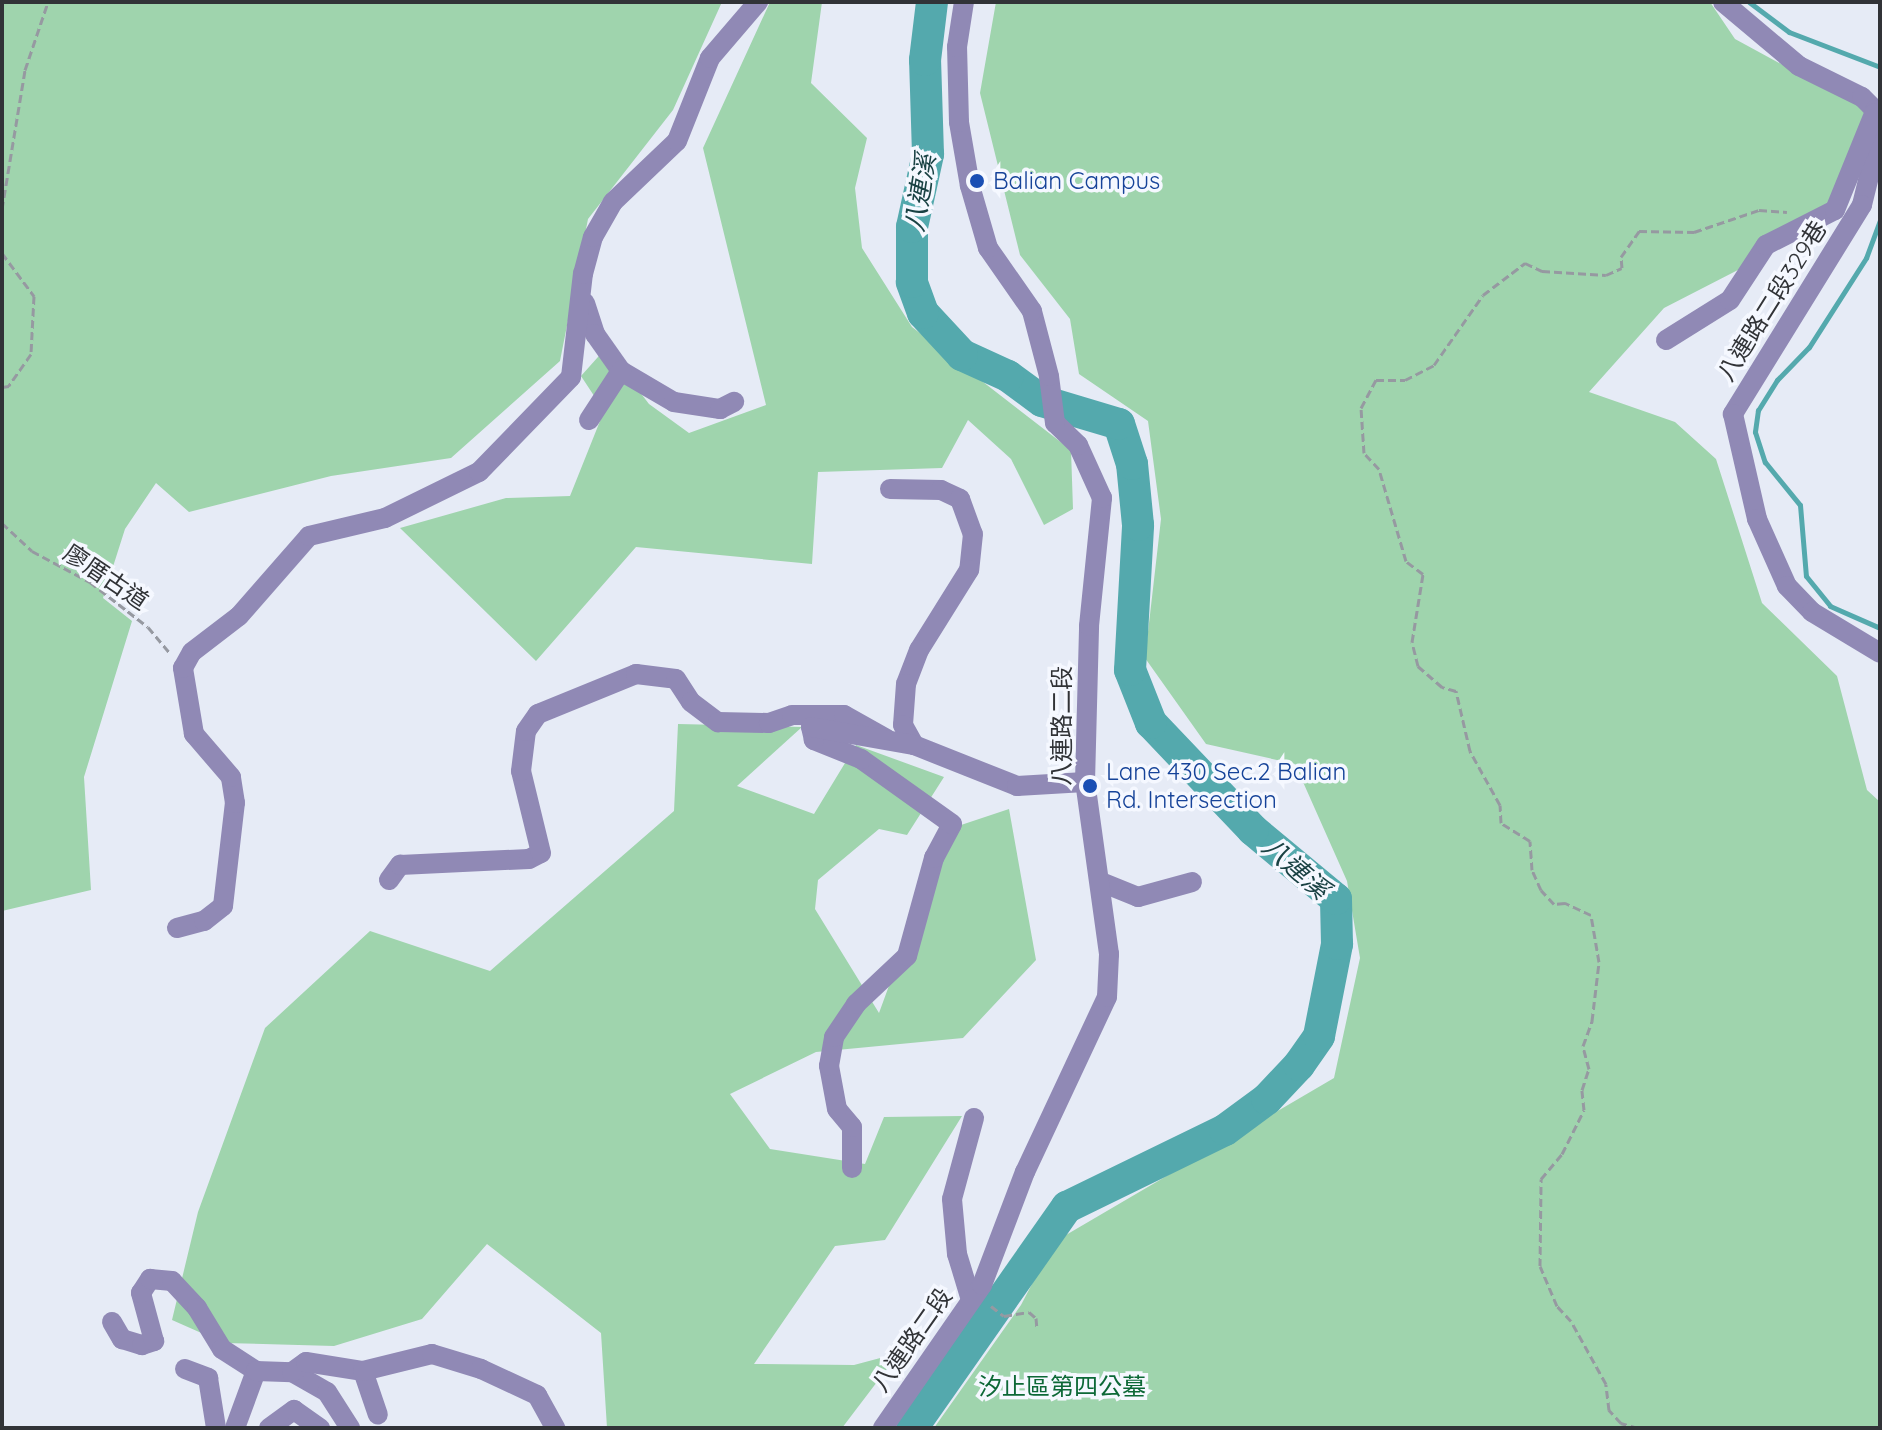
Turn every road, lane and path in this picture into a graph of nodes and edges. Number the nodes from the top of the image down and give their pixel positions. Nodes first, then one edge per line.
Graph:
1 (48, 2) edge
2 (758, 2) edge
3 (964, 2) edge
4 (1723, 2) edge
5 (1875, 110) junction
6 (2, 209) edge
7 (1789, 212) dead end
8 (2, 253) edge
9 (582, 292) junction
10 (1666, 340) dead end
11 (621, 371) junction
12 (2, 387) edge
13 (734, 402) dead end
14 (589, 420) dead end
15 (890, 489) dead end
16 (2, 523) edge
17 (1880, 653) edge
18 (183, 668) junction
19 (887, 739) junction
20 (914, 745) junction
21 (1085, 782) junction
22 (389, 880) dead end
23 (1101, 882) junction
24 (1192, 882) dead end
25 (177, 928) dead end
26 (974, 1118) dead end
27 (852, 1168) dead end
28 (977, 1300) junction
29 (112, 1322) dead end
30 (1037, 1329) dead end
31 (185, 1369) dead end
32 (256, 1371) junction
33 (363, 1371) junction
34 (292, 1372) junction
35 (378, 1415) dead end
36 (216, 1428) edge
37 (235, 1428) edge
38 (269, 1428) edge
39 (320, 1428) edge
40 (350, 1428) edge
41 (555, 1428) edge
42 (883, 1428) edge
43 (1638, 1428) edge

1 - 6 path
2 - 9 street
3 - 21 street, 八連路二段
4 - 5 street
5 - 10 street
5 - 17 street, 八連路二段329巷
7 - 43 path
8 - 12 path
9 - 11 street
9 - 18 street
11 - 13 street
11 - 14 street
15 - 20 street
16 - 18 path, 廖厝古道
18 - 25 street
19 - 20 street
19 - 22 street
19 - 27 street
20 - 21 street
21 - 23 street, 八連路二段
23 - 24 street
23 - 28 street, 八連路二段
26 - 28 street
28 - 30 path
28 - 42 street, 八連路二段
29 - 32 street
31 - 36 street
32 - 34 street
32 - 37 street
33 - 34 street
33 - 35 street
33 - 41 street
34 - 40 street
38 - 39 street

